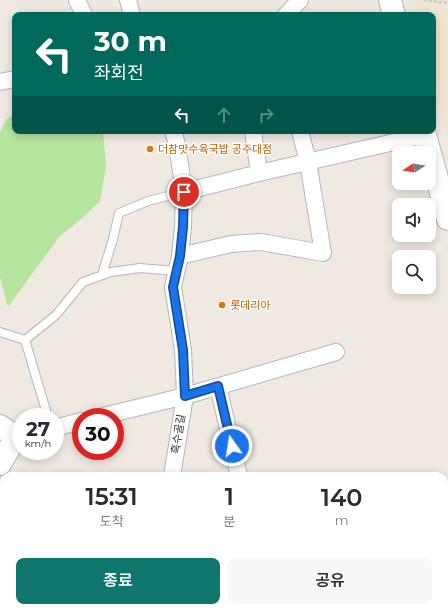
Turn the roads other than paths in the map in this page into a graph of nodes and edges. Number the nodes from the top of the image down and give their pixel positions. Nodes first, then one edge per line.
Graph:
1 (77, 0) edge
2 (128, 0) edge
3 (300, 0) edge
4 (390, 0) edge
5 (83, 12) edge
6 (131, 12) edge
7 (289, 12) edge
8 (393, 12) edge
9 (12, 80) edge
10 (0, 82) edge
11 (175, 134) edge
12 (253, 134) edge
13 (301, 134) edge
14 (421, 134) edge
15 (425, 134) edge
16 (308, 162) junction
17 (259, 173) junction
18 (184, 192) junction
19 (448, 219) edge
20 (180, 256) junction
21 (176, 271) junction
22 (102, 275) junction
23 (0, 332) edge
24 (25, 340) junction
25 (336, 352) dead end
26 (218, 386) junction
27 (185, 396) junction
28 (45, 408) edge
29 (124, 411) edge
30 (9, 435) edge
31 (0, 464) edge
32 (173, 472) edge
33 (238, 472) edge

1 - 5 street
2 - 6 street
3 - 7 street
4 - 8 main road
9 - 10 street
11 - 18 street, 흑수골길
12 - 17 street
13 - 16 street
14 - 16 street
15 - 19 main road
16 - 17 street
16 - 20 street
17 - 18 street
18 - 20 street, 흑수골길
18 - 22 lane
20 - 21 street, 흑수골길
21 - 22 lane
21 - 27 street, 흑수골길
22 - 24 lane
23 - 24 lane
24 - 28 lane
25 - 26 street
26 - 27 street
26 - 33 street
27 - 29 street
27 - 32 street, 흑수골길
30 - 31 main road

